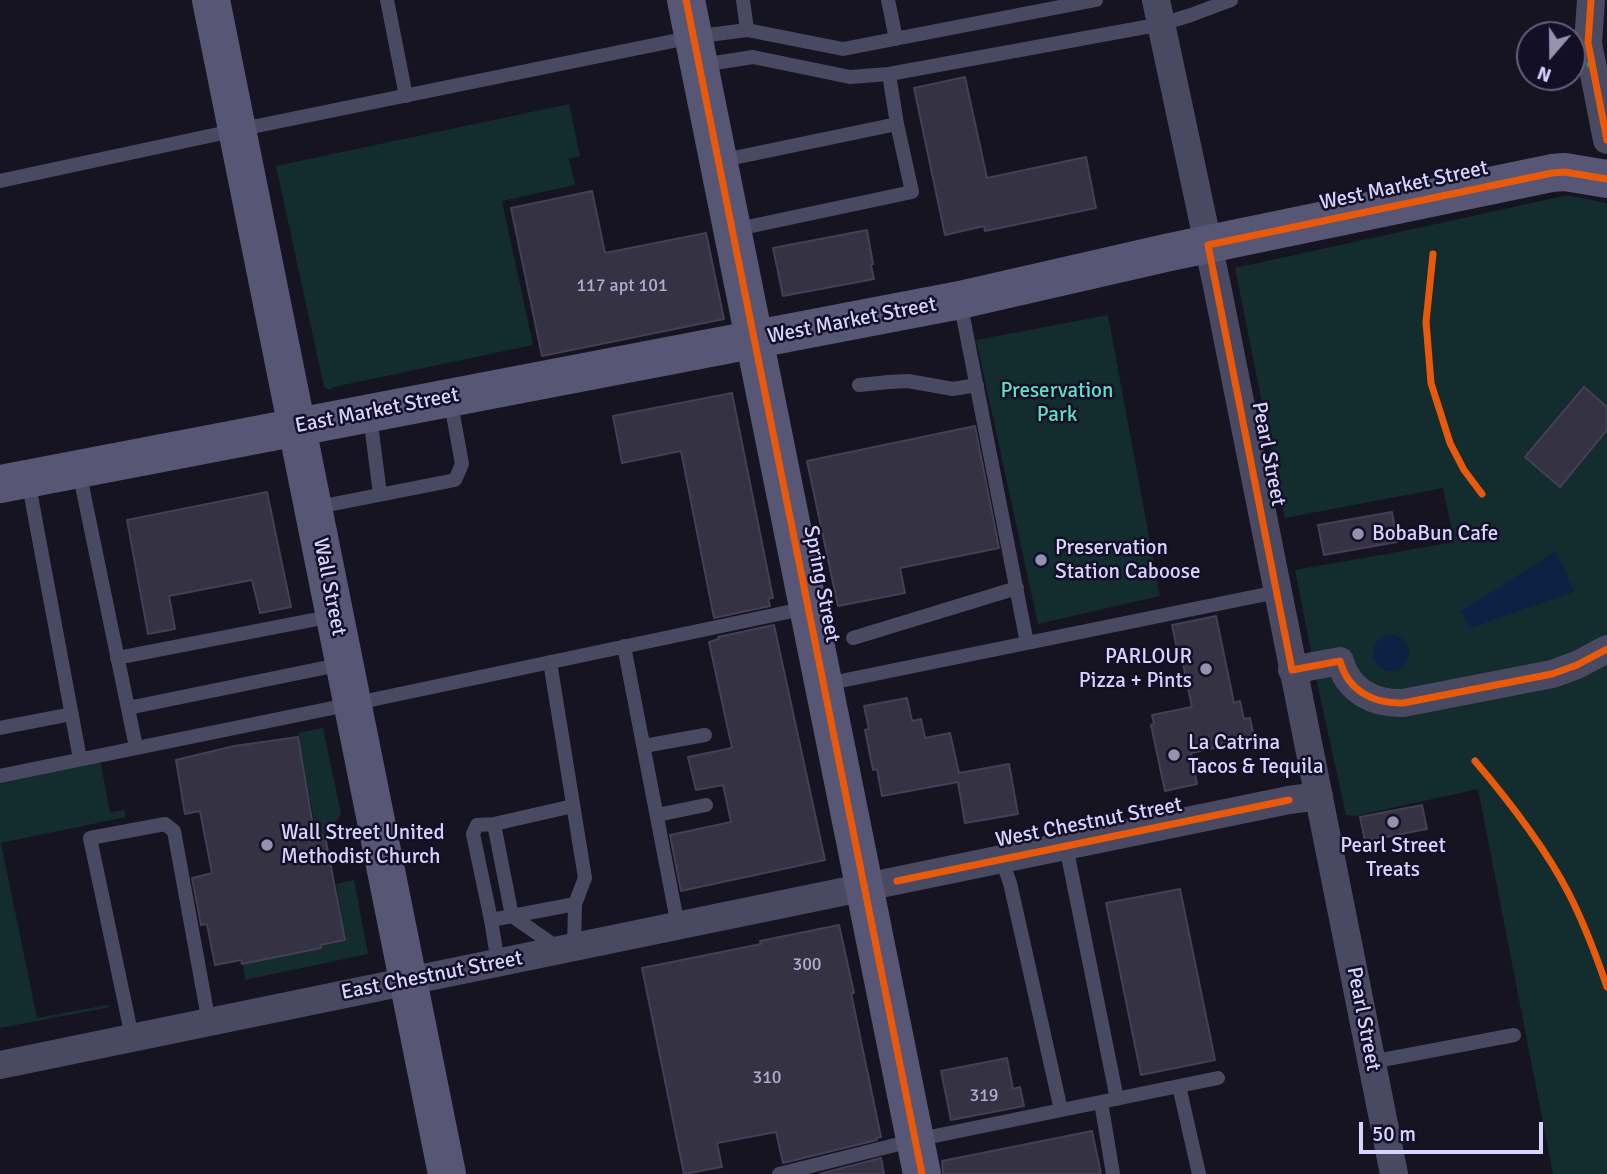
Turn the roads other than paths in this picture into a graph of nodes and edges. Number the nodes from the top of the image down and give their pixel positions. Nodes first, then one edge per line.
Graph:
1 (211, 0) edge
2 (387, 0) edge
3 (686, 0) edge
4 (743, 0) edge
5 (888, 0) edge
6 (1096, 0) edge
7 (1230, 0) edge
8 (1591, 0) edge
9 (1035, 6) edge
10 (1159, 12) edge
11 (747, 30) junction
12 (896, 39) junction
13 (696, 51) junction
14 (889, 74) junction
15 (406, 96) junction
16 (897, 124) junction
17 (237, 130) junction
18 (1607, 140) edge
19 (718, 161) junction
20 (1607, 179) edge
21 (0, 181) edge
22 (732, 230) junction
23 (1208, 245) junction
24 (960, 300) junction
25 (754, 339) junction
26 (859, 385) dead end
27 (977, 385) junction
28 (449, 397) junction
29 (370, 412) junction
30 (297, 426) junction
31 (78, 468) junction
32 (14, 481) edge
33 (380, 494) junction
34 (313, 508) junction
35 (1017, 589) junction
36 (1277, 592) junction
37 (808, 608) junction
38 (335, 615) junction
39 (853, 638) dead end
40 (1027, 643) junction
41 (624, 646) junction
42 (1607, 649) edge
43 (117, 658) junction
44 (550, 662) junction
45 (345, 664) junction
46 (1292, 670) junction
47 (823, 685) junction
48 (352, 704) junction
49 (128, 708) junction
50 (72, 714) junction
51 (0, 728) edge
52 (705, 735) dead end
53 (644, 746) junction
54 (136, 747) junction
55 (80, 759) junction
56 (0, 776) edge
57 (1319, 796) junction
58 (706, 805) dead end
59 (573, 806) junction
60 (657, 815) junction
61 (494, 824) junction
62 (1066, 846) junction
63 (1001, 858) junction
64 (864, 888) junction
65 (575, 904) junction
66 (512, 916) junction
67 (491, 920) junction
68 (678, 926) junction
69 (568, 949) junction
70 (498, 963) junction
71 (408, 981) junction
72 (209, 1023) junction
73 (1514, 1035) dead end
74 (132, 1037) junction
75 (1371, 1062) junction
76 (0, 1065) edge
77 (1218, 1078) dead end
78 (1179, 1086) junction
79 (1117, 1099) junction
80 (1101, 1102) junction
81 (1061, 1110) junction
82 (918, 1157) edge
83 (447, 1174) edge
84 (779, 1174) edge
85 (1113, 1174) edge
86 (1199, 1174) edge
87 (1394, 1174) edge

1 - 17 street, Wall Street
2 - 15 lane
3 - 13 street, Spring Street
4 - 11 lane
5 - 12 lane
6 - 9 lane
7 - 10 lane
8 - 18 street
9 - 12 lane
10 - 14 lane
10 - 23 street, Pearl Street
11 - 12 lane
11 - 13 lane
13 - 14 lane
13 - 15 lane
13 - 19 street, Spring Street
14 - 16 lane
15 - 17 lane
16 - 19 lane
16 - 22 lane
17 - 21 lane
17 - 30 street, Wall Street
19 - 22 street, Spring Street
20 - 23 street, West Market Street
22 - 25 street, Spring Street
23 - 24 street, West Market Street
23 - 36 street, Pearl Street
24 - 25 street, West Market Street
24 - 27 lane
25 - 28 street, East Market Street
25 - 37 street, Spring Street
26 - 27 lane
27 - 35 lane
28 - 29 street, East Market Street
28 - 33 lane
29 - 30 street, East Market Street
29 - 33 lane
30 - 31 street, East Market Street
30 - 34 street, Wall Street
31 - 32 street, East Market Street
31 - 43 lane
32 - 50 lane
33 - 34 lane
34 - 38 street, Wall Street
35 - 39 lane
35 - 40 lane
36 - 40 lane
36 - 46 street, Pearl Street
37 - 41 lane
37 - 47 street, Spring Street
38 - 43 lane
38 - 45 street, Wall Street
40 - 47 lane
41 - 44 lane
41 - 53 lane
42 - 46 street
43 - 49 lane
44 - 48 lane
44 - 59 lane
45 - 48 street, Wall Street
45 - 49 lane
46 - 57 street, Pearl Street
47 - 64 street, Spring Street
48 - 54 lane
48 - 71 street, Wall Street
49 - 54 lane
50 - 51 lane
50 - 55 lane
52 - 53 lane
53 - 60 lane
54 - 55 lane
55 - 56 lane
57 - 62 street, West Chestnut Street
57 - 75 street, Pearl Street
58 - 60 lane
59 - 61 lane
59 - 65 lane
60 - 68 lane
61 - 66 lane
61 - 67 lane
62 - 63 street, West Chestnut Street
62 - 79 lane
63 - 64 street, West Chestnut Street
63 - 81 lane
64 - 68 street, East Chestnut Street
64 - 82 street, Spring Street
65 - 66 lane
65 - 69 lane
66 - 67 lane
66 - 69 lane
67 - 70 lane
68 - 69 street, East Chestnut Street
69 - 70 street, East Chestnut Street
70 - 71 street, East Chestnut Street
71 - 72 street, East Chestnut Street
71 - 83 street, Wall Street
72 - 74 street, East Chestnut Street
72 - 74 lane
73 - 75 lane
74 - 76 street, East Chestnut Street
75 - 87 street, Pearl Street
77 - 78 lane
78 - 79 lane
78 - 86 lane
79 - 80 lane
80 - 81 lane
80 - 85 lane
81 - 82 lane
82 - 84 lane

